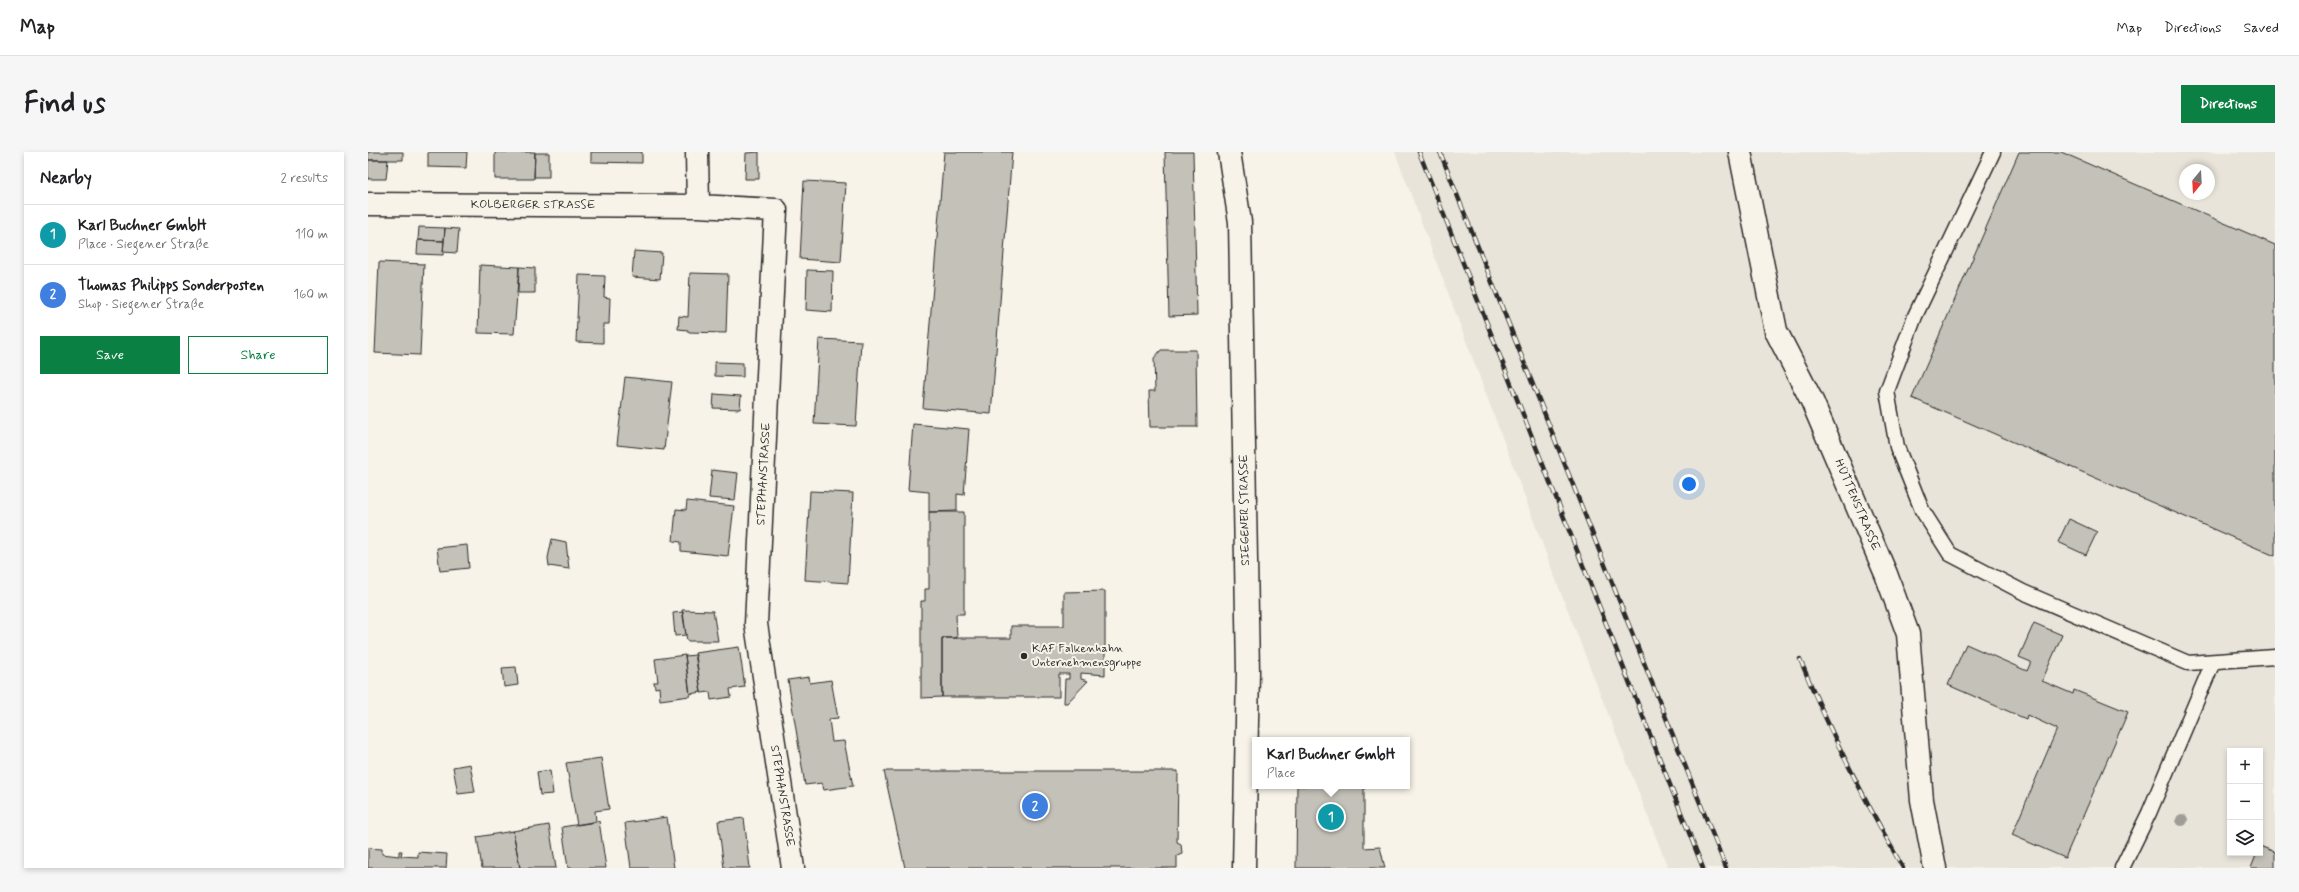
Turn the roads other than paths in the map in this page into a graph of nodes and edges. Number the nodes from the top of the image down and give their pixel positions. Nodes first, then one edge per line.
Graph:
1 (697, 152) edge
2 (1229, 152) edge
3 (1740, 152) edge
4 (1993, 152) edge
5 (368, 204) edge
6 (698, 206) junction
7 (2275, 657) edge
8 (2213, 662) junction
9 (793, 868) edge
10 (1244, 868) edge
11 (1935, 868) edge
12 (2122, 868) edge

1 - 6 street
2 - 10 street, SIEGENER STRASSE
3 - 11 street, HÜTTENSTRASSE
4 - 8 lane
5 - 6 street, KOLBERGER STRASSE
6 - 9 street, STEPHANSTRASSE
7 - 8 lane
8 - 12 lane

